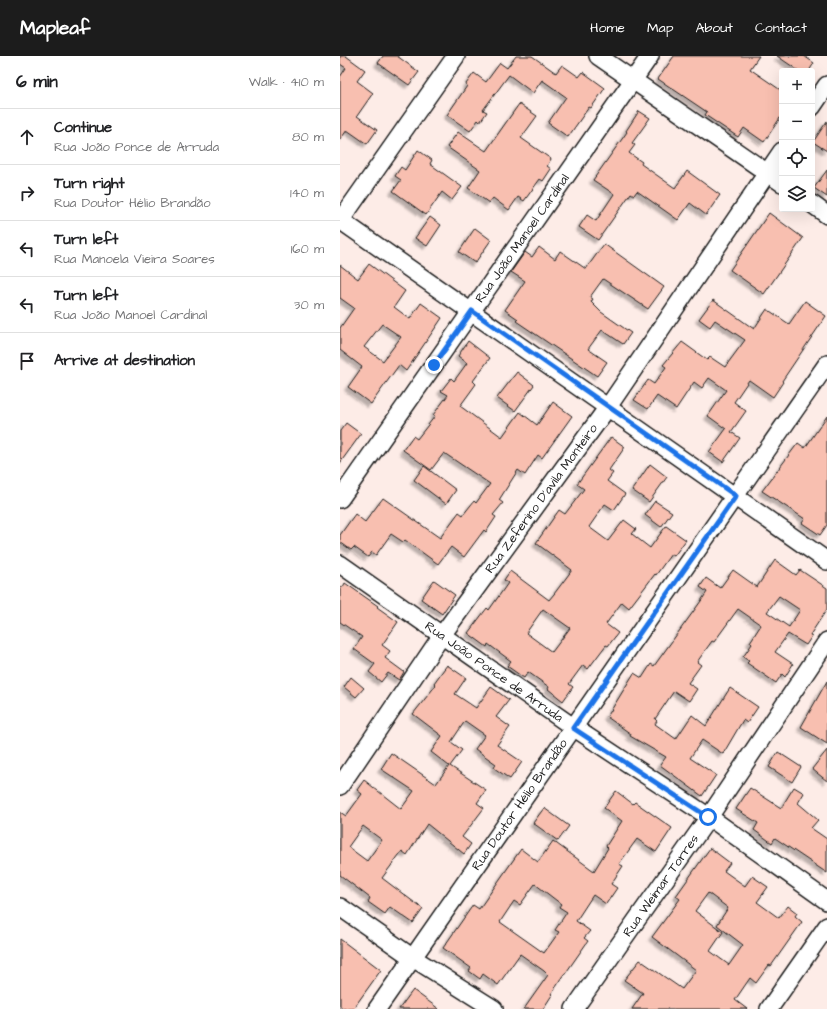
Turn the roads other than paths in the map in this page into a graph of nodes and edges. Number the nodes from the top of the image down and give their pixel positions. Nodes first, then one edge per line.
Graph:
1 (456, 56) edge
2 (598, 56) edge
3 (650, 56) edge
4 (633, 80) junction
5 (827, 85) edge
6 (814, 104) edge
7 (779, 155) edge
8 (767, 173) junction
9 (779, 181) edge
10 (815, 206) edge
11 (827, 215) edge
12 (340, 221) edge
13 (472, 311) junction
14 (827, 364) edge
15 (608, 407) junction
16 (736, 496) junction
17 (340, 499) edge
18 (827, 561) edge
19 (340, 564) edge
20 (442, 635) junction
21 (827, 641) edge
22 (573, 728) junction
23 (340, 786) edge
24 (708, 817) junction
25 (827, 902) edge
26 (340, 907) edge
27 (827, 926) edge
28 (413, 958) junction
29 (377, 1009) edge
30 (494, 1009) edge
31 (574, 1009) edge
32 (769, 1009) edge

1 - 12 street
2 - 4 street
3 - 4 street, Rua João Manoel Cardinal
4 - 8 street
4 - 13 street, Rua João Manoel Cardinal
5 - 6 street
7 - 8 street, Rua Zeferino D'avila Monteiro
8 - 9 street
8 - 15 street, Rua Zeferino D'avila Monteiro
10 - 11 street
12 - 13 street
13 - 15 street
13 - 17 street, Rua João Manoel Cardinal
14 - 16 street, Rua Doutor Hélio Brandão
15 - 16 street
15 - 20 street, Rua Zeferino D'avila Monteiro
16 - 18 street
16 - 22 street, Rua Doutor Hélio Brandão
19 - 20 street, Rua João Ponce de Arruda
20 - 22 street, Rua João Ponce de Arruda
20 - 23 street, Rua Zeferino D'avila Monteiro
21 - 24 street, Rua Weimar Torres
22 - 24 street, Rua João Ponce de Arruda
22 - 28 street, Rua Doutor Hélio Brandão
24 - 25 street, Rua João Ponce de Arruda
24 - 31 street, Rua Weimar Torres
26 - 28 street
27 - 32 street
28 - 29 street, Rua Doutor Hélio Brandão
28 - 30 street

